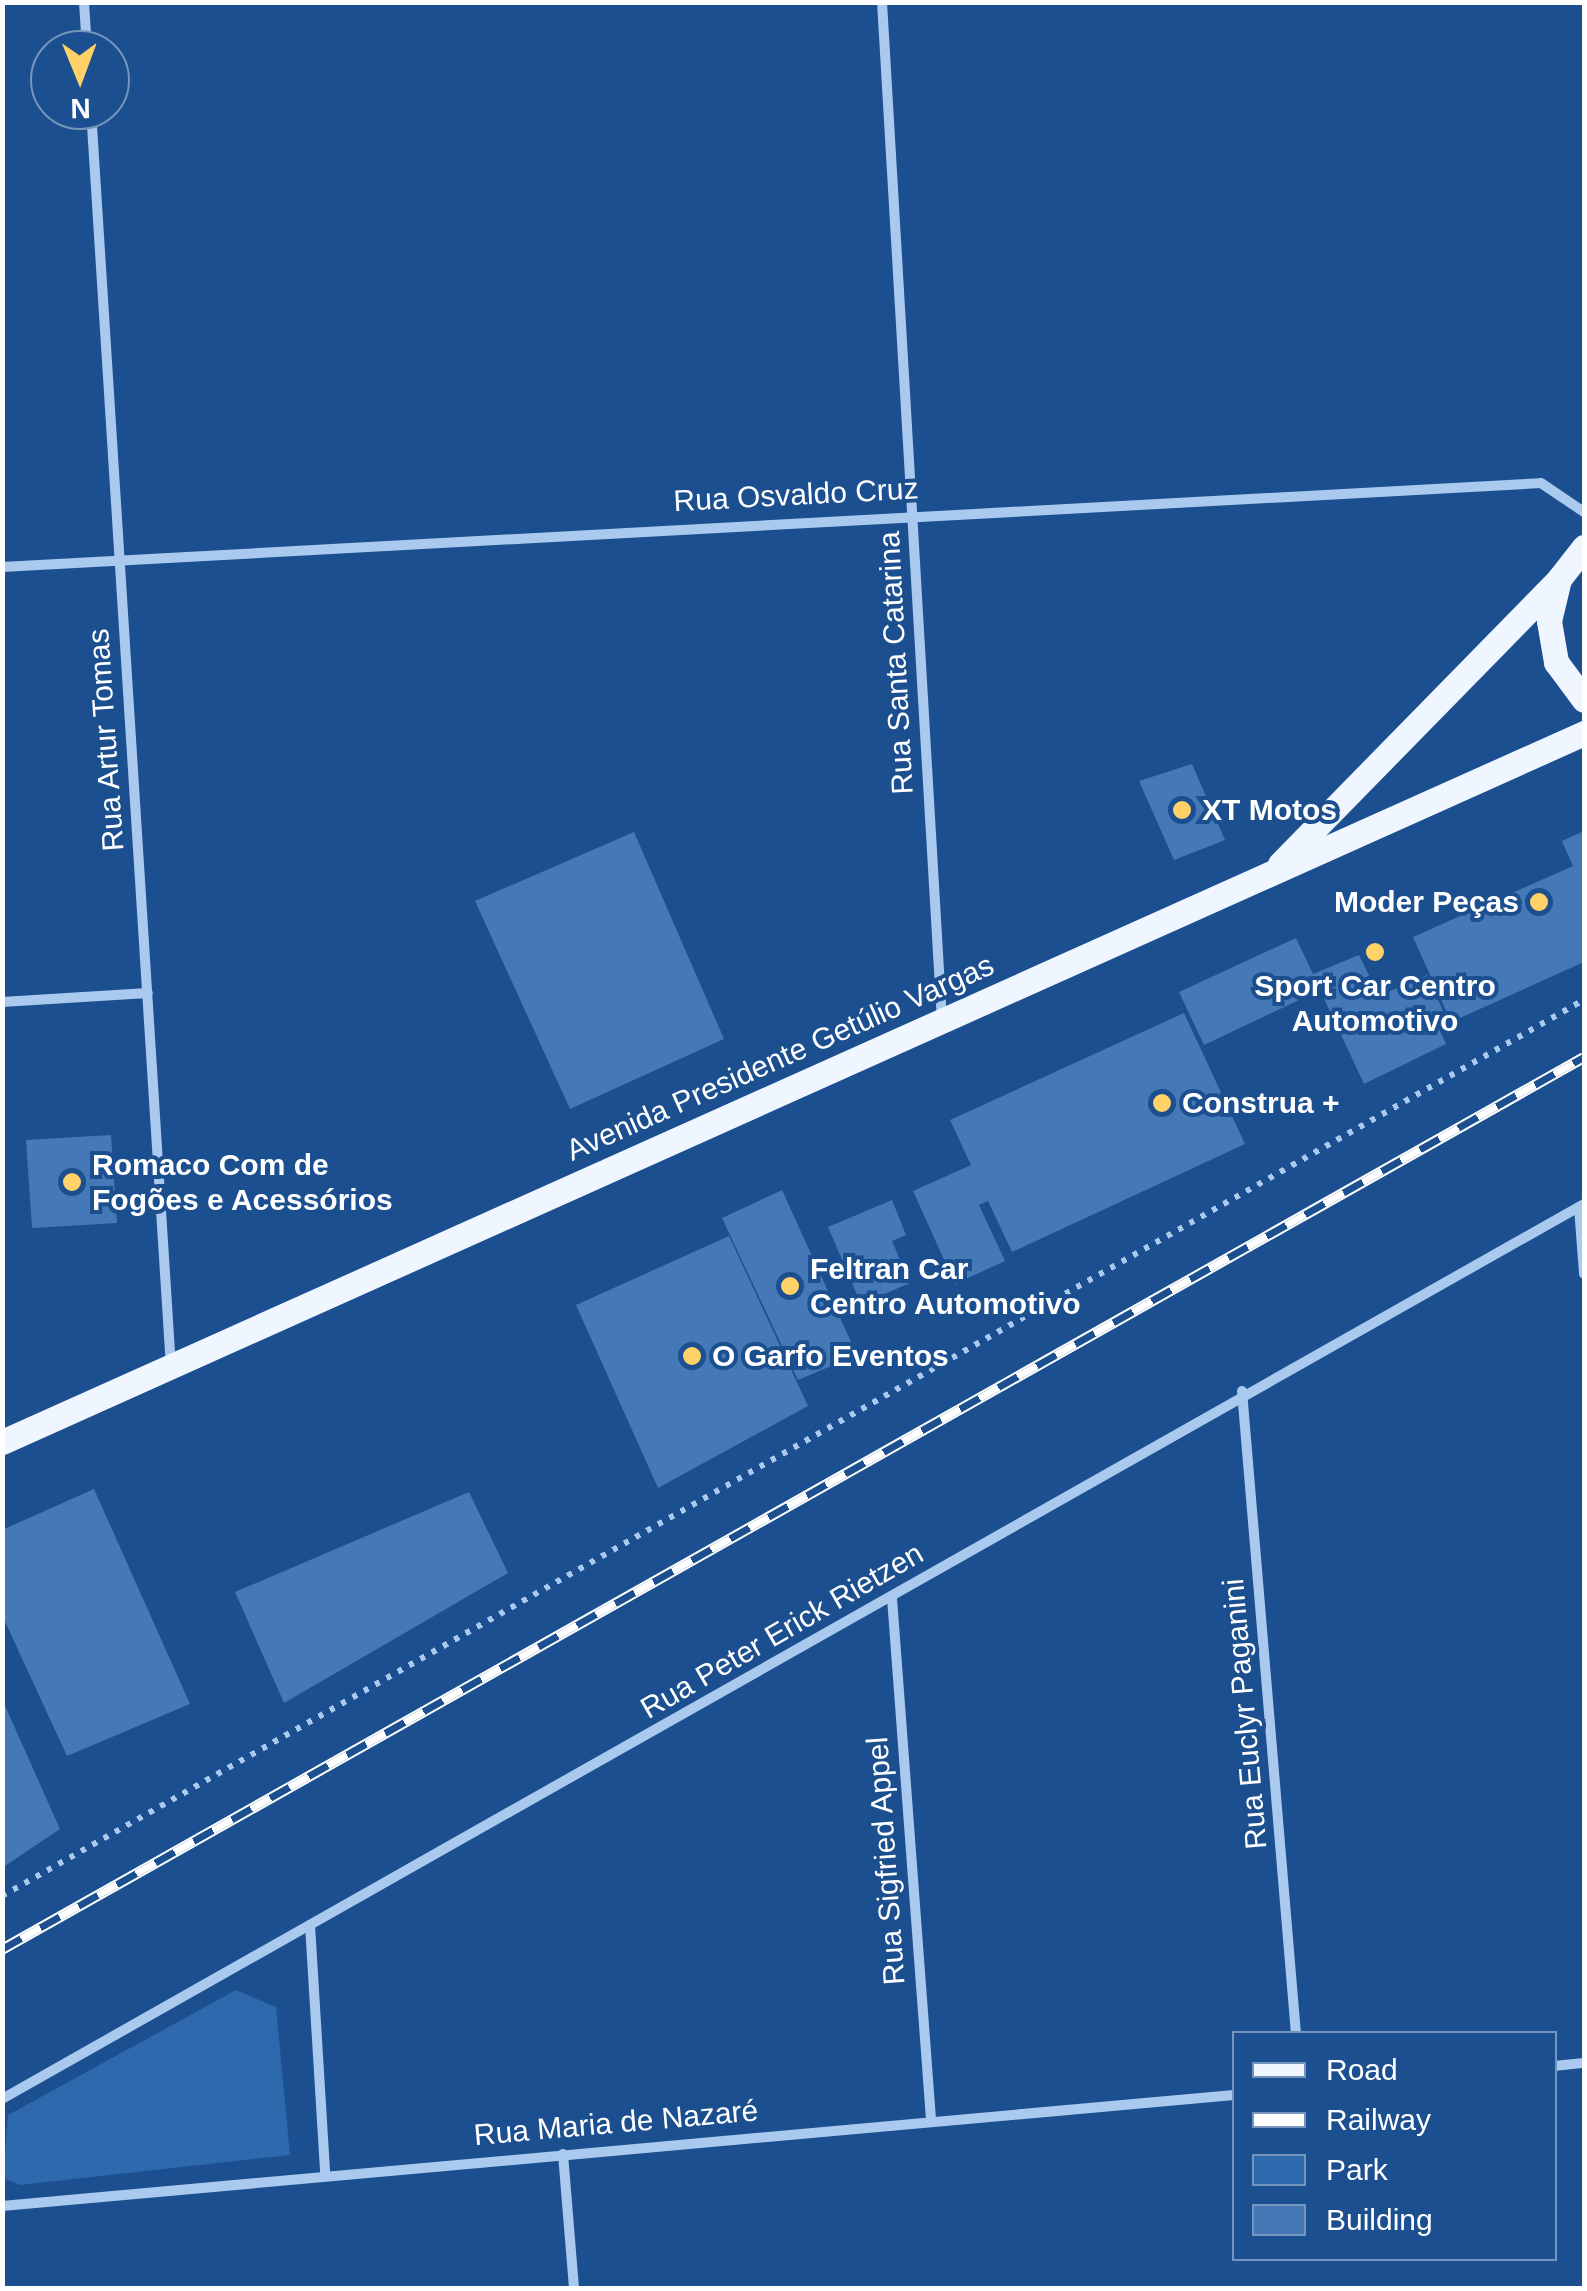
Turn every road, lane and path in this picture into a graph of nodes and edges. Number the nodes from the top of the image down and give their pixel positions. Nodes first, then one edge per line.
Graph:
1 (84, 2) edge
2 (882, 2) edge
3 (86, 30) edge
4 (92, 130) edge
5 (1584, 512) edge
6 (912, 513) junction
7 (1584, 547) edge
8 (119, 560) junction
9 (2, 567) edge
10 (1559, 579) junction
11 (1584, 700) edge
12 (1584, 734) edge
13 (1270, 874) junction
14 (148, 993) junction
15 (1584, 1000) edge
16 (2, 1002) edge
17 (942, 1020) junction
18 (1582, 1206) edge
19 (1584, 1274) edge
20 (171, 1367) junction
21 (1242, 1391) junction
22 (2, 1442) edge
23 (892, 1598) junction
24 (2, 1896) edge
25 (310, 1925) junction
26 (1296, 2031) edge
27 (1584, 2062) edge
28 (1557, 2066) edge
29 (1232, 2096) edge
30 (2, 2099) edge
31 (930, 2120) junction
32 (563, 2154) junction
33 (324, 2172) junction
34 (2, 2206) edge
35 (574, 2288) edge

1 - 3 street
2 - 6 street, Rua Santa Catarina
4 - 8 street, Rua Artur Tomas
5 - 6 street, Rua Osvaldo Cruz
6 - 8 street, Rua Osvaldo Cruz
6 - 17 street, Rua Santa Catarina
7 - 10 main road
8 - 9 street, Rua Osvaldo Cruz
8 - 14 street, Rua Artur Tomas
10 - 11 main road
10 - 13 main road
12 - 13 main road, Avenida Presidente Getúlio Vargas
13 - 17 main road, Avenida Presidente Getúlio Vargas
14 - 16 street
14 - 20 street, Rua Artur Tomas
15 - 24 path
17 - 20 main road, Avenida Presidente Getúlio Vargas
18 - 19 street
18 - 21 street, Rua Peter Erick Rietzen
20 - 22 main road, Avenida Presidente Getúlio Vargas
21 - 23 street, Rua Peter Erick Rietzen
21 - 26 street, Rua Euclyr Paganini
23 - 25 street, Rua Peter Erick Rietzen
23 - 31 street, Rua Sigfried Appel
25 - 30 street, Rua Peter Erick Rietzen
25 - 33 street
27 - 28 street
29 - 31 street, Rua Maria de Nazaré
31 - 32 street, Rua Maria de Nazaré
32 - 33 street, Rua Maria de Nazaré
32 - 35 street
33 - 34 street, Rua Maria de Nazaré

